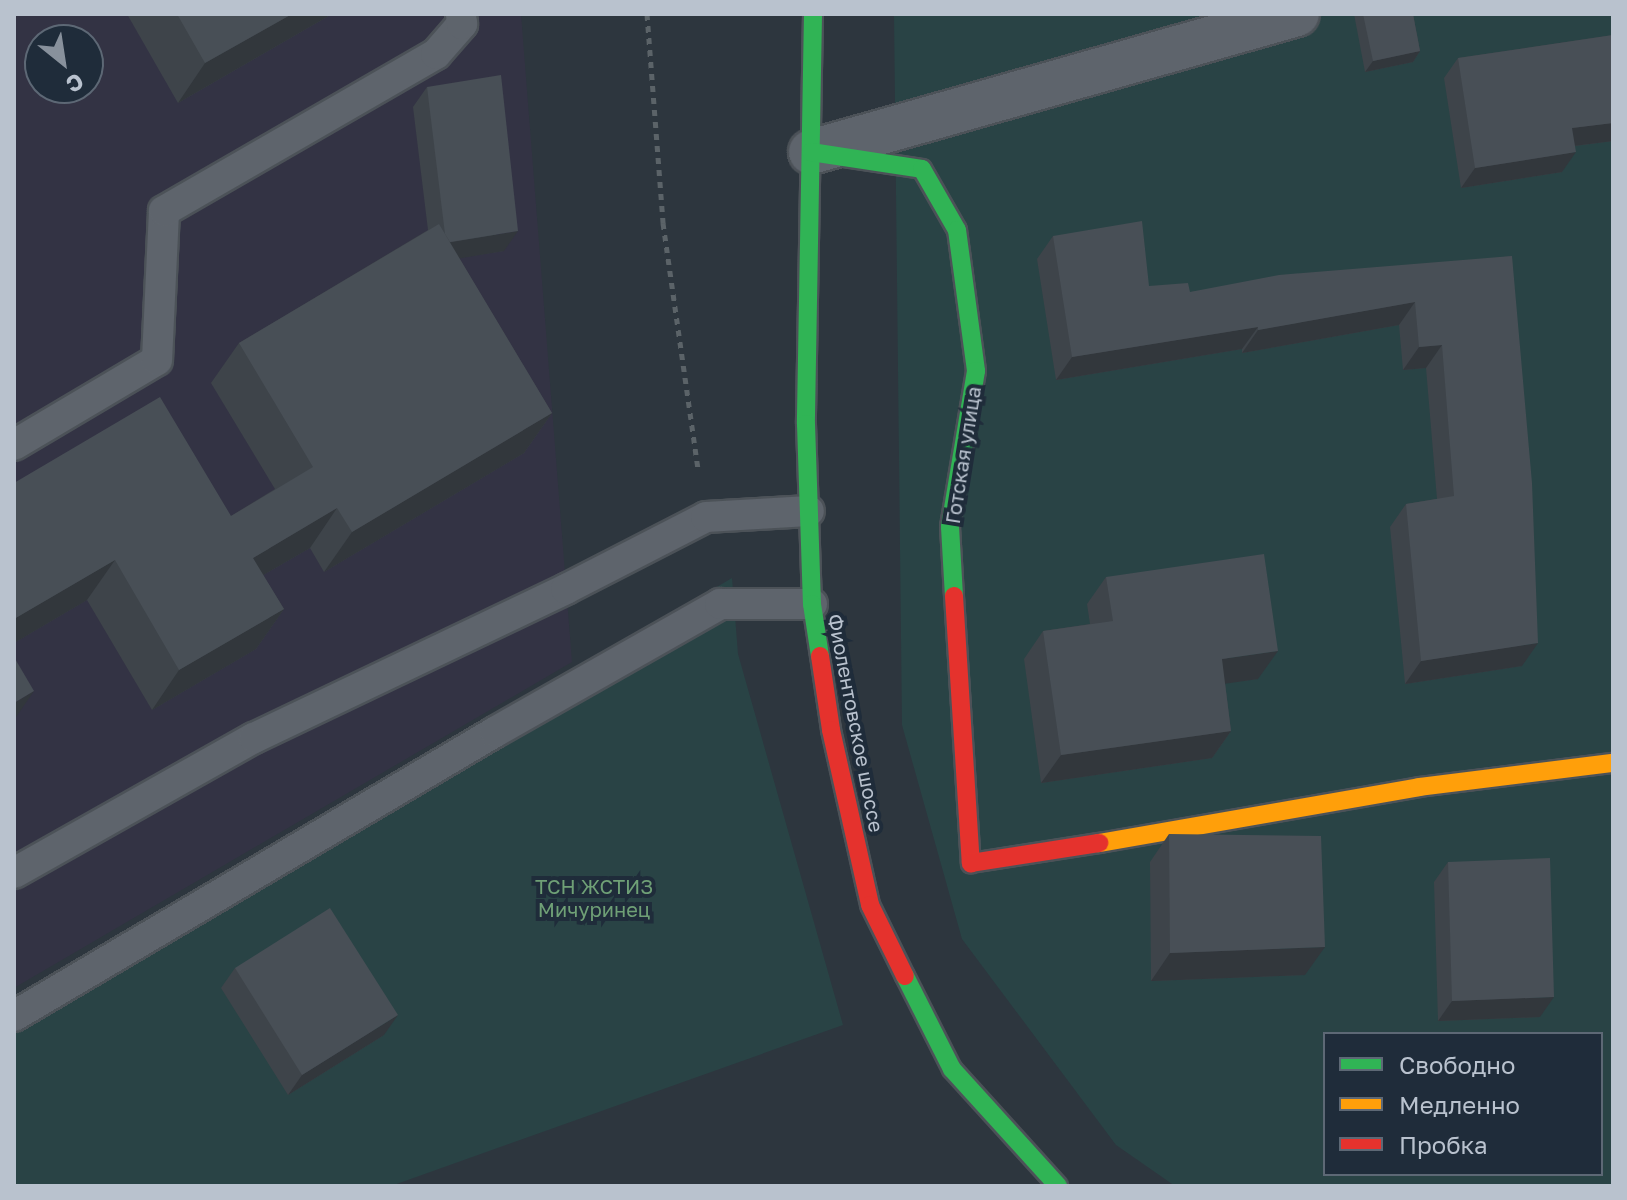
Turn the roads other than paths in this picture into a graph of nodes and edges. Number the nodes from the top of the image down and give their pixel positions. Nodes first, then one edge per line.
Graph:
1 (461, 14) edge
2 (813, 14) edge
3 (1297, 14) edge
4 (811, 152) junction
5 (14, 445) edge
6 (809, 511) junction
7 (812, 604) junction
8 (1613, 763) edge
9 (14, 873) edge
10 (14, 1016) edge
11 (1058, 1186) edge

1 - 5 lane
2 - 4 street, Фиолентовское шоссе
3 - 4 street
4 - 6 street, Фиолентовское шоссе
4 - 8 street, Готская улица
6 - 7 street, Фиолентовское шоссе
6 - 9 lane
7 - 10 lane
7 - 11 street, Фиолентовское шоссе

